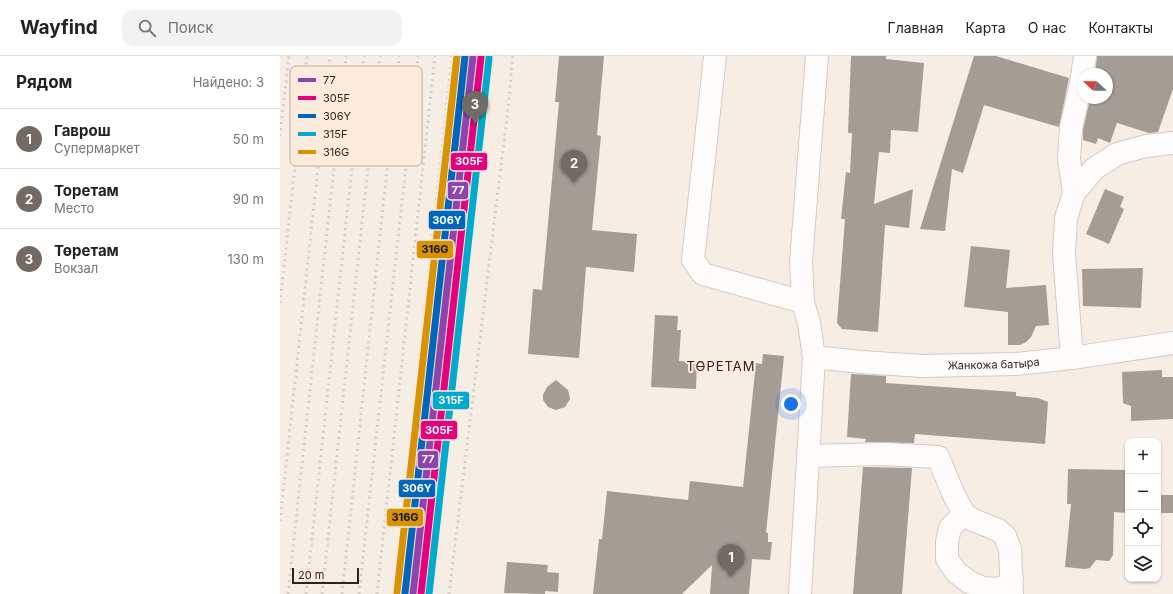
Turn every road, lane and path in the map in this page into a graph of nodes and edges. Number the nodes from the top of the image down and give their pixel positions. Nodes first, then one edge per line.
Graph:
1 (715, 56) edge
2 (817, 56) edge
3 (1085, 56) edge
4 (1173, 143) edge
5 (1074, 193) junction
6 (803, 302) junction
7 (1173, 343) edge
8 (814, 357) junction
9 (1072, 358) junction
10 (809, 456) junction
11 (964, 514) junction
12 (1012, 586) edge
13 (800, 594) edge

1 - 6 street
2 - 6 street
3 - 5 street
4 - 5 street
5 - 9 street
6 - 8 street
7 - 9 street, Жанкожа батыра
8 - 9 street, Жанкожа батыра
8 - 10 street
10 - 11 street
10 - 13 street
11 - 12 street
11 - 12 street

